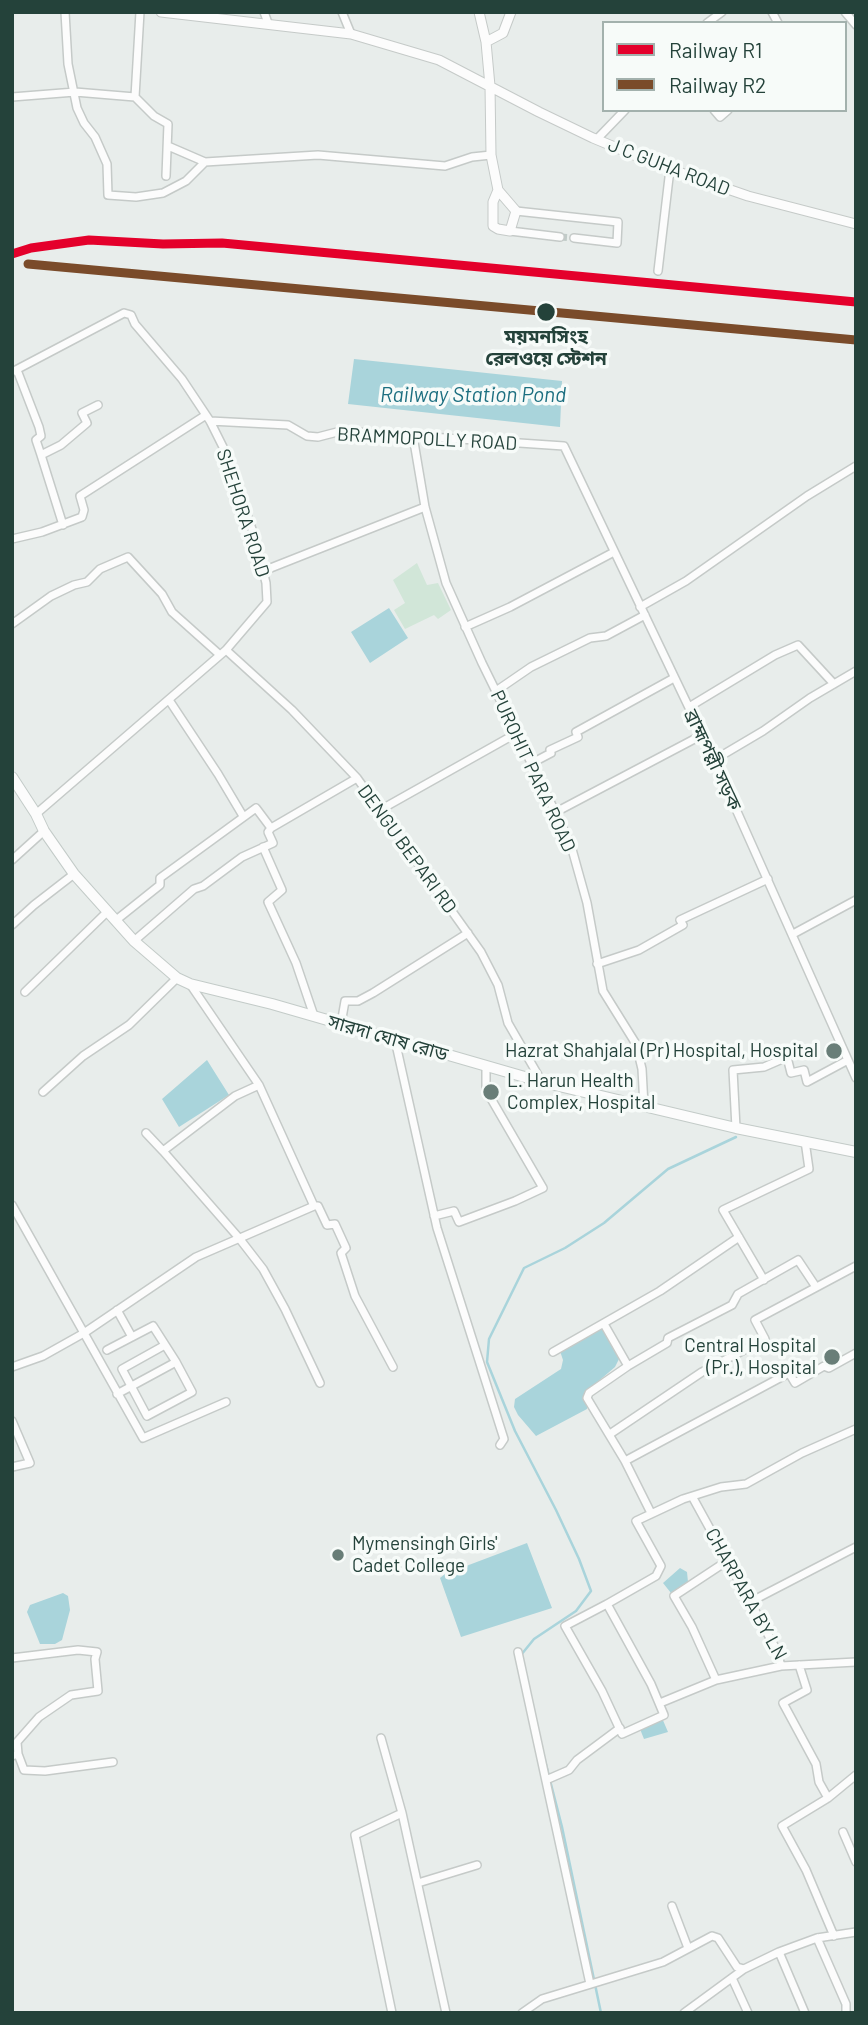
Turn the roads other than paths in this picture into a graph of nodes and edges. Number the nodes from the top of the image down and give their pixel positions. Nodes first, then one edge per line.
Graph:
1 (65, 12) edge
2 (140, 12) edge
3 (161, 12) edge
4 (264, 12) edge
5 (342, 12) edge
6 (479, 12) edge
7 (511, 12) edge
8 (845, 12) edge
9 (268, 23) junction
10 (856, 26) edge
11 (351, 34) junction
12 (486, 42) junction
13 (490, 86) junction
14 (75, 92) junction
15 (135, 96) junction
16 (12, 97) edge
17 (623, 112) edge
18 (597, 139) junction
19 (169, 146) junction
20 (491, 155) junction
21 (205, 162) junction
22 (670, 169) junction
23 (166, 176) dead end
24 (498, 190) junction
25 (516, 211) junction
26 (856, 223) edge
27 (510, 231) junction
28 (560, 237) tunnel mouth
29 (574, 238) tunnel mouth
30 (658, 271) dead end
31 (15, 371) edge
32 (98, 405) dead end
33 (208, 418) junction
34 (413, 436) junction
35 (564, 446) joint
36 (41, 454) junction
37 (856, 466) edge
38 (425, 507) junction
39 (63, 525) junction
40 (12, 539) edge
41 (614, 551) junction
42 (263, 571) junction
43 (640, 607) junction
44 (645, 615) junction
45 (12, 624) edge
46 (465, 626) junction
47 (223, 652) junction
48 (856, 671) edge
49 (674, 678) junction
50 (834, 684) junction
51 (496, 691) junction
52 (169, 700) junction
53 (689, 708) junction
54 (517, 733) junction
55 (702, 735) junction
56 (714, 760) junction
57 (532, 763) junction
58 (12, 777) edge
59 (356, 778) junction
60 (380, 810) junction
61 (556, 812) junction
62 (36, 814) junction
63 (243, 817) junction
64 (271, 828) junction
65 (44, 831) junction
66 (263, 847) junction
67 (12, 860) edge
68 (74, 874) junction
69 (768, 879) junction
70 (856, 900) edge
71 (107, 912) junction
72 (116, 921) junction
73 (12, 925) edge
74 (468, 933) junction
75 (793, 934) junction
76 (134, 941) junction
77 (597, 964) junction
78 (177, 978) junction
79 (190, 984) junction
80 (25, 992) dead end
81 (314, 1016) junction
82 (341, 1024) junction
83 (396, 1040) junction
84 (848, 1060) junction
85 (486, 1066) junction
86 (856, 1078) edge
87 (542, 1082) junction
88 (260, 1085) junction
89 (43, 1092) dead end
90 (644, 1107) junction
91 (736, 1128) junction
92 (146, 1133) dead end
93 (805, 1141) junction
94 (163, 1151) junction
95 (856, 1152) edge
96 (12, 1205) edge
97 (314, 1206) junction
98 (434, 1216) junction
99 (739, 1237) junction
100 (239, 1238) junction
101 (856, 1266) edge
102 (764, 1280) junction
103 (816, 1287) junction
104 (117, 1310) junction
105 (604, 1324) junction
106 (84, 1333) junction
107 (132, 1337) junction
108 (165, 1345) junction
109 (107, 1350) dead end
110 (554, 1352) dead end
111 (856, 1353) edge
112 (176, 1362) junction
113 (628, 1366) junction
114 (12, 1367) edge
115 (393, 1367) dead end
116 (320, 1383) dead end
117 (132, 1387) junction
118 (117, 1394) junction
119 (226, 1402) dead end
120 (12, 1421) edge
121 (856, 1429) edge
122 (610, 1434) junction
123 (500, 1445) dead end
124 (625, 1461) junction
125 (12, 1467) edge
126 (693, 1498) junction
127 (651, 1513) junction
128 (856, 1547) edge
129 (724, 1563) dead end
130 (750, 1602) junction
131 (607, 1604) junction
132 (517, 1652) dead end
133 (12, 1658) edge
134 (856, 1662) edge
135 (799, 1665) junction
136 (781, 1666) junction
137 (716, 1680) junction
138 (660, 1703) junction
139 (620, 1728) junction
140 (381, 1738) dead end
141 (15, 1755) edge
142 (113, 1762) dead end
143 (856, 1775) edge
144 (546, 1780) junction
145 (828, 1798) junction
146 (402, 1813) junction
147 (843, 1832) dead end
148 (856, 1861) edge
149 (477, 1865) dead end
150 (418, 1883) junction
151 (672, 1906) dead end
152 (856, 1932) edge
153 (834, 1936) junction
154 (817, 1938) junction
155 (688, 1948) junction
156 (779, 1952) junction
157 (744, 1969) junction
158 (732, 1978) junction
159 (590, 1984) junction
160 (685, 2012) edge
161 (392, 2013) edge
162 (446, 2013) edge
163 (522, 2013) edge
164 (748, 2013) edge
165 (805, 2013) edge
166 (846, 2013) edge

1 - 14 street
2 - 15 street
3 - 9 street, J C GUHA ROAD
4 - 9 street
5 - 11 street
6 - 12 street
7 - 12 street
8 - 10 street
9 - 11 street, J C GUHA ROAD
11 - 13 street, J C GUHA ROAD
12 - 13 street
13 - 18 street, J C GUHA ROAD
13 - 20 street
14 - 15 street
14 - 16 street
14 - 21 street
15 - 19 street
17 - 18 street
18 - 22 street, J C GUHA ROAD
19 - 21 street
19 - 23 street
20 - 21 street
20 - 24 street
22 - 26 street, J C GUHA ROAD
22 - 30 street
24 - 25 street
24 - 27 street
25 - 27 street
25 - 29 street
27 - 28 street
31 - 33 street, SHEHORA ROAD
31 - 36 street
32 - 36 street
33 - 34 street, BRAMMOPOLLY ROAD
33 - 39 street
33 - 42 street, SHEHORA ROAD
34 - 35 street, BRAMMOPOLLY ROAD
34 - 38 street, PUROHIT PARA ROAD
35 - 41 street, ব্রাহ্মপল্লী সড়ক
36 - 39 street
37 - 43 street
38 - 42 street
38 - 46 street, PUROHIT PARA ROAD
39 - 40 street
41 - 43 street, ব্রাহ্মপল্লী সড়ক
41 - 46 street
42 - 47 street, SHEHORA ROAD
43 - 44 street, ব্রাহ্মপল্লী সড়ক
44 - 49 street, ব্রাহ্মপল্লী সড়ক
44 - 51 street
45 - 47 street, DENGU BEPARI RD
46 - 51 street, PUROHIT PARA ROAD
47 - 52 street, SHEHORA ROAD
47 - 59 street, DENGU BEPARI RD
48 - 50 street
49 - 53 street, ব্রাহ্মপল্লী সড়ক
49 - 57 street
50 - 53 street
50 - 56 street
51 - 54 street, PUROHIT PARA ROAD
52 - 62 street, SHEHORA ROAD
52 - 63 street
53 - 55 street, ব্রাহ্মপল্লী সড়ক
54 - 57 street, PUROHIT PARA ROAD
54 - 60 street
55 - 56 street, ব্রাহ্মপল্লী সড়ক
55 - 61 street
56 - 69 street, ব্রাহ্মপল্লী সড়ক
57 - 61 street, PUROHIT PARA ROAD
58 - 62 main road, সারদা ঘোষ রোড
59 - 60 street, DENGU BEPARI RD
59 - 64 street
60 - 74 street, DENGU BEPARI RD
61 - 77 street, PUROHIT PARA ROAD
62 - 65 main road, সারদা ঘোষ রোড
63 - 64 street
63 - 72 street
64 - 66 street
65 - 67 street
65 - 68 main road, সারদা ঘোষ রোড
66 - 76 street
66 - 81 street
68 - 71 main road, সারদা ঘোষ রোড
68 - 73 street
69 - 75 street, ব্রাহ্মপল্লী সড়ক
69 - 77 street
70 - 75 street
71 - 72 main road, সারদা ঘোষ রোড
71 - 80 street
72 - 76 main road, সারদা ঘোষ রোড
74 - 82 street
74 - 87 street, DENGU BEPARI RD
75 - 84 street, ব্রাহ্মপল্লী সড়ক
76 - 78 main road, সারদা ঘোষ রোড
77 - 90 street, PUROHIT PARA ROAD
78 - 79 main road, সারদা ঘোষ রোড
78 - 89 street
79 - 81 main road, সারদা ঘোষ রোড
79 - 88 street
81 - 82 main road, সারদা ঘোষ রোড
82 - 83 main road, সারদা ঘোষ রোড
83 - 85 main road, সারদা ঘোষ রোড
83 - 98 street
84 - 86 street, ব্রাহ্মপল্লী সড়ক
84 - 91 street
85 - 87 main road, সারদা ঘোষ রোড
85 - 98 street
87 - 90 main road, সারদা ঘোষ রোড
88 - 94 street
88 - 97 street
90 - 91 main road, সারদা ঘোষ রোড
91 - 93 main road, সারদা ঘোষ রোড
92 - 94 street
93 - 95 main road, সারদা ঘোষ রোড
93 - 99 street
94 - 100 street
96 - 106 street
97 - 100 street
97 - 115 street
98 - 123 street
99 - 102 street
99 - 105 street
100 - 104 street
100 - 116 street
101 - 103 street
102 - 103 street
102 - 113 street
103 - 122 street
104 - 106 street
104 - 107 street
105 - 110 street
105 - 113 street
106 - 114 street
106 - 118 street
107 - 108 street
107 - 109 street
108 - 112 street
108 - 117 street
111 - 124 street
112 - 117 street
112 - 117 street
113 - 122 street
117 - 118 street
118 - 119 street
120 - 125 street
121 - 126 street
122 - 124 street
124 - 127 street
126 - 127 street
126 - 130 street, CHARPARA BY LN
127 - 131 street
128 - 130 street
129 - 137 street
130 - 136 street, CHARPARA BY LN
131 - 138 street
131 - 139 street
132 - 144 street
133 - 141 street
134 - 135 street, CHARPARA BY LN
135 - 136 street, CHARPARA BY LN
135 - 145 street
136 - 137 street
137 - 138 street
138 - 139 street
139 - 144 street
140 - 146 street
141 - 142 street
143 - 145 street
144 - 159 street
145 - 153 street
146 - 150 street
146 - 161 street
147 - 148 street
149 - 150 street
150 - 162 street
151 - 155 street
152 - 153 street
153 - 154 street
154 - 156 street
154 - 166 street
155 - 157 street
155 - 159 street
156 - 157 street
156 - 165 street
157 - 158 street
158 - 160 street
158 - 164 street
159 - 163 street

